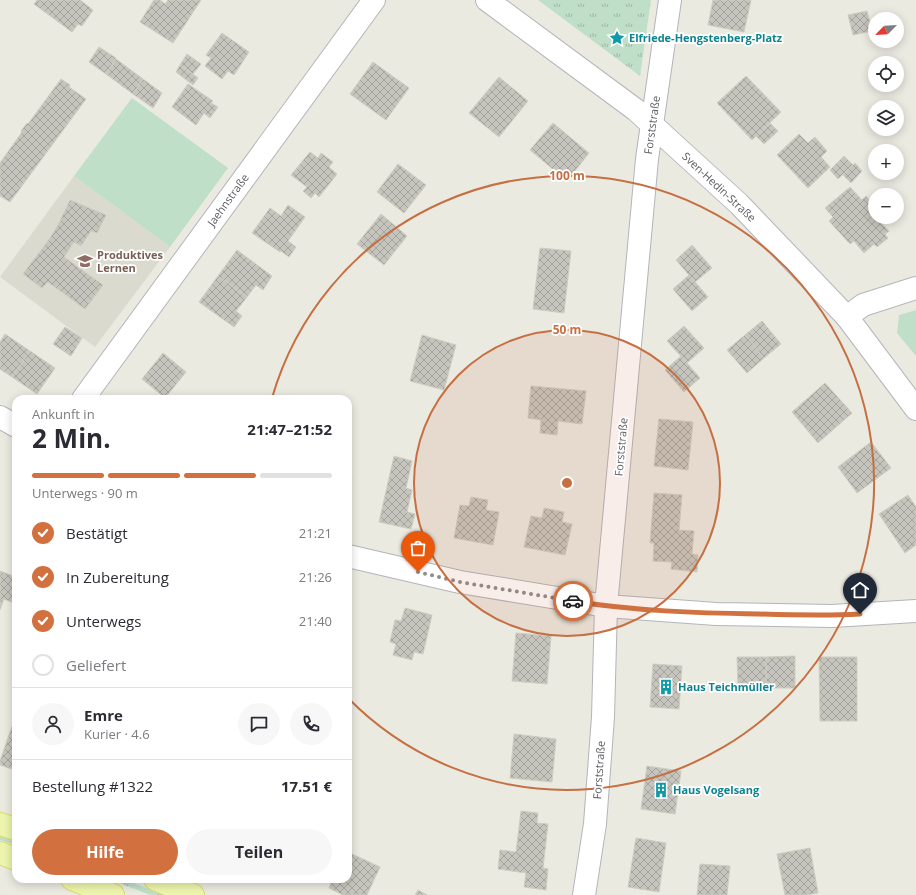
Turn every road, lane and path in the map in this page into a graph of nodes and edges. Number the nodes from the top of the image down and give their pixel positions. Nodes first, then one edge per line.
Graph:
1 (374, 0) edge
2 (487, 0) edge
3 (670, 0) edge
4 (652, 124) junction
5 (916, 288) edge
6 (847, 317) junction
7 (86, 395) edge
8 (916, 408) edge
9 (0, 417) edge
10 (12, 424) edge
11 (352, 557) edge
12 (606, 606) junction
13 (916, 611) edge
14 (0, 824) edge
15 (12, 828) edge
16 (0, 853) edge
17 (12, 857) edge
18 (82, 883) edge
19 (164, 883) edge
20 (113, 895) edge
21 (193, 895) edge
22 (584, 895) edge

1 - 7 street, Jaehnstraße
2 - 4 street, Sven-Hedin-Straße
3 - 4 street, Forststraße
4 - 6 street, Sven-Hedin-Straße
4 - 12 street, Forststraße
5 - 6 street
6 - 8 street, Sven-Hedin-Straße
9 - 10 street
11 - 12 street
12 - 13 street
12 - 22 street, Forststraße
14 - 15 main road
16 - 17 main road
18 - 20 main road
19 - 21 main road

